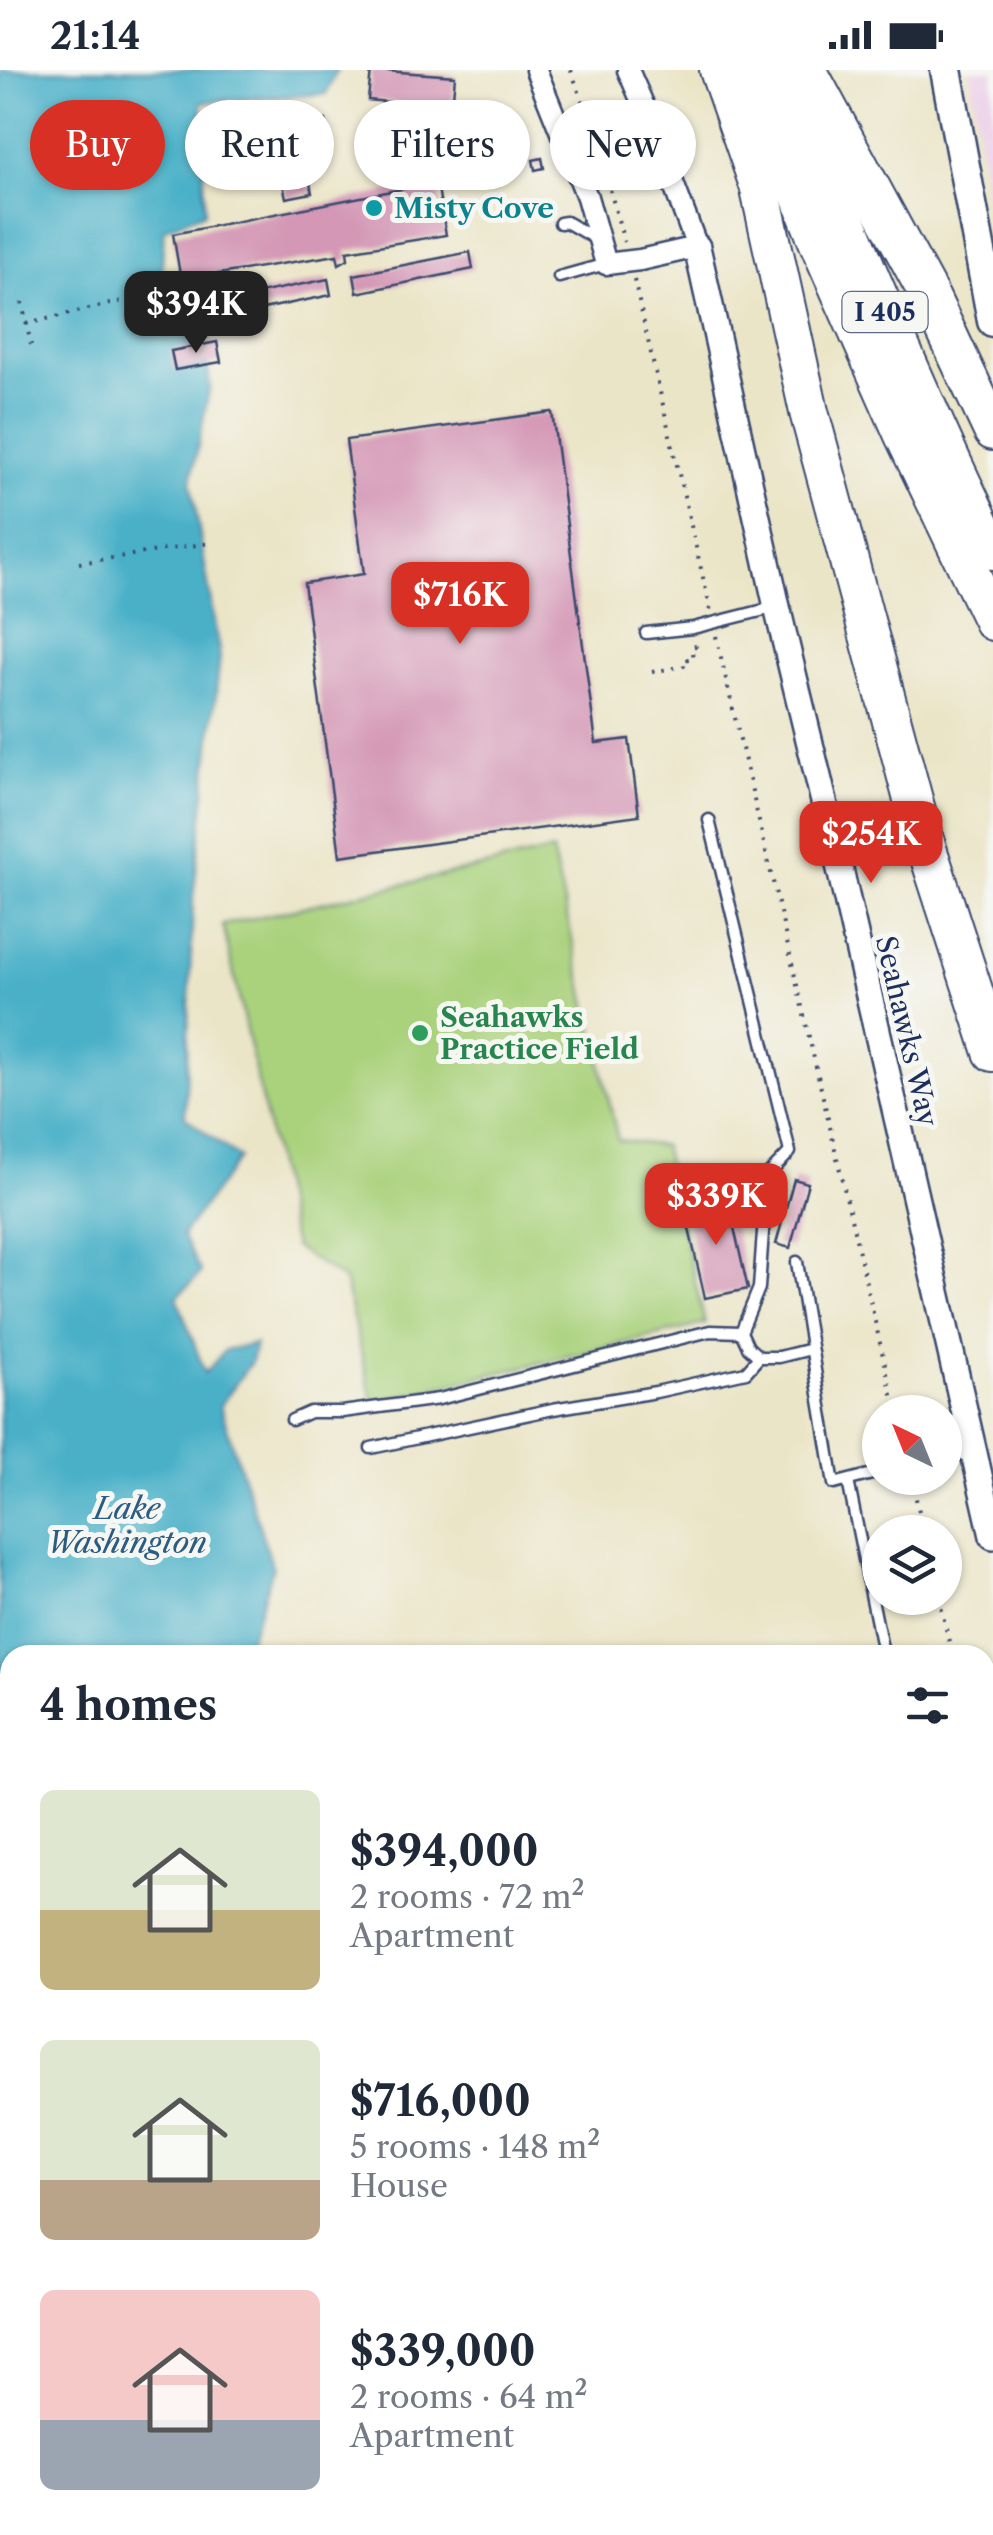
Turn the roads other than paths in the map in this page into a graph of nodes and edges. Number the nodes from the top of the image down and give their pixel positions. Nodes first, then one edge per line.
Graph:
1 (536, 70) edge
2 (628, 70) edge
3 (719, 70) edge
4 (746, 70) edge
5 (785, 70) edge
6 (807, 70) edge
7 (946, 70) edge
8 (560, 223) dead end
9 (600, 241) junction
10 (698, 247) junction
11 (606, 264) junction
12 (559, 277) dead end
13 (993, 320) edge
14 (993, 431) edge
15 (993, 550) edge
16 (777, 607) junction
17 (993, 621) edge
18 (646, 633) dead end
19 (709, 820) dead end
20 (993, 1052) edge
21 (796, 1262) dead end
22 (741, 1332) junction
23 (811, 1349) junction
24 (759, 1357) junction
25 (292, 1420) dead end
26 (372, 1448) dead end
27 (973, 1452) junction
28 (962, 1454) edge
29 (862, 1477) edge
30 (848, 1481) junction
31 (993, 1536) edge
32 (881, 1645) edge

1 - 9 street
2 - 10 street
3 - 20 highway
4 - 17 highway, I 405
5 - 15 highway, I 405
6 - 14 highway
7 - 13 main road
8 - 9 lane
9 - 11 street
10 - 11 street
10 - 16 street, Seahawks Way
11 - 12 lane
16 - 18 lane
16 - 27 street, Seahawks Way
19 - 22 lane
21 - 23 lane
22 - 24 lane
22 - 25 lane
23 - 24 lane
23 - 30 lane
24 - 26 lane
27 - 28 lane
27 - 31 street, Seahawks Way
29 - 30 lane
30 - 32 lane

